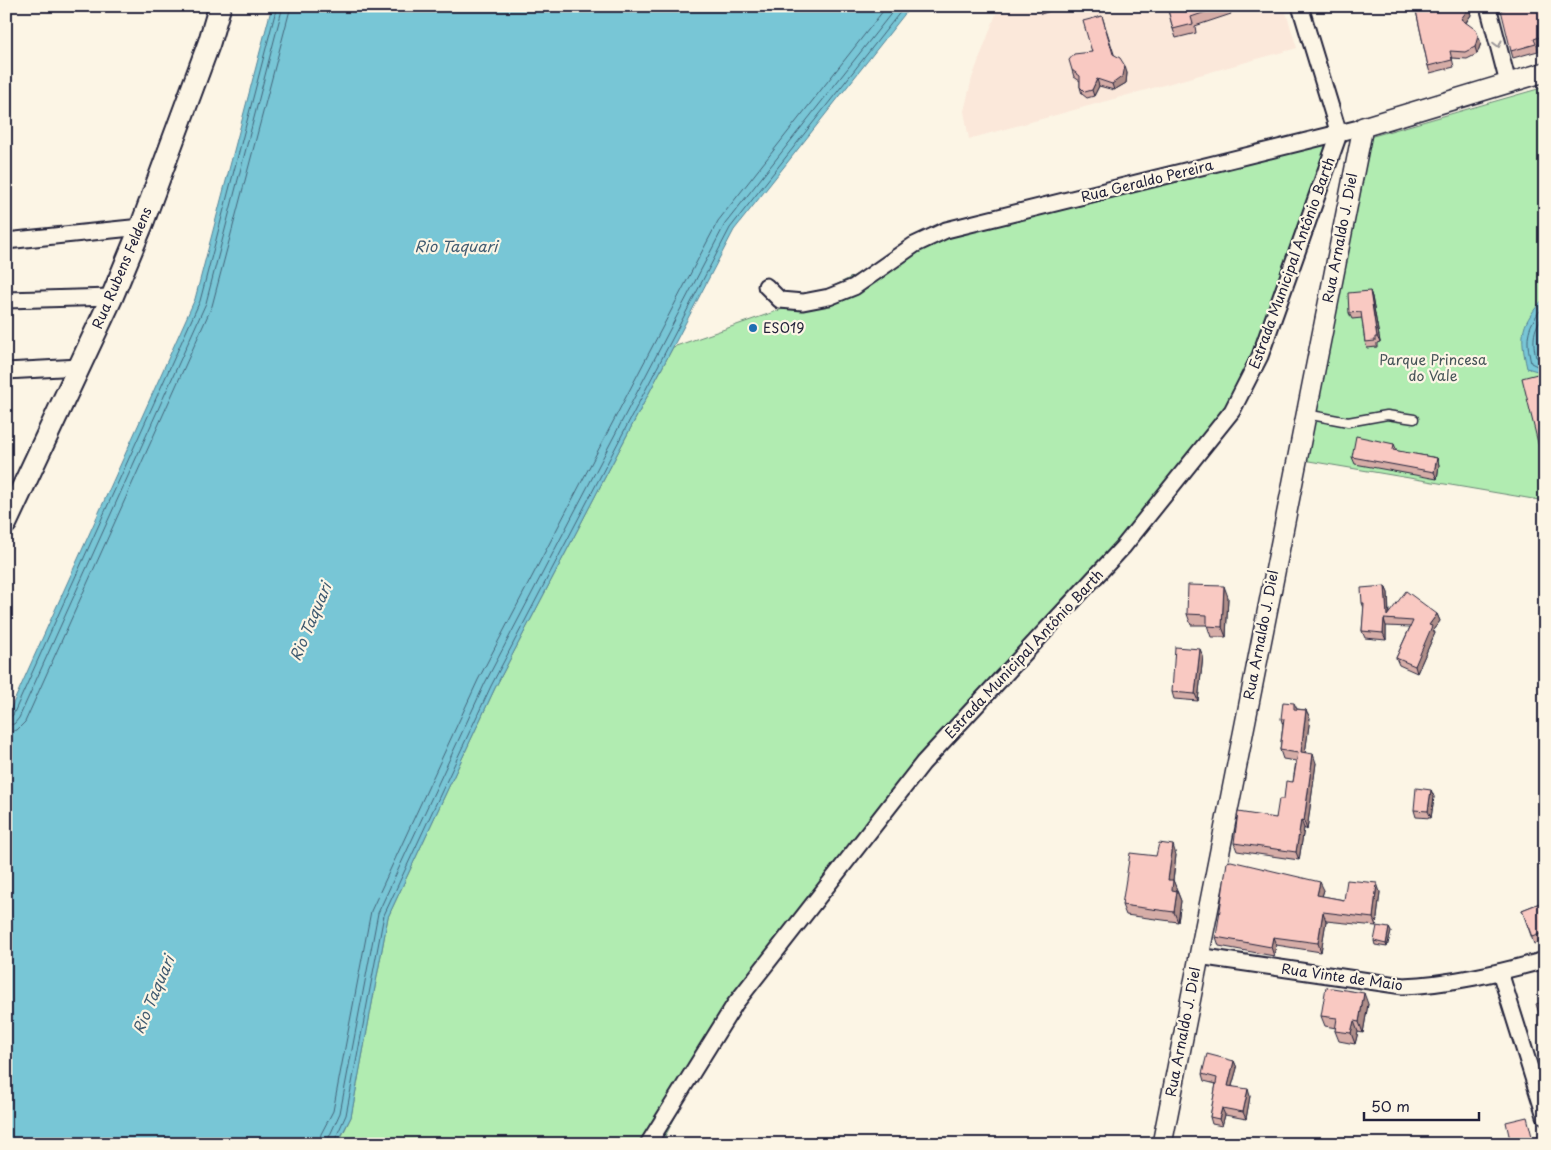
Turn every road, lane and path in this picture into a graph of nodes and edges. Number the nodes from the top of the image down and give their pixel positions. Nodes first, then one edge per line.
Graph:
1 (220, 6) edge
2 (1300, 6) edge
3 (1488, 6) edge
4 (1545, 72) edge
5 (1508, 82) junction
6 (1363, 127) junction
7 (1339, 134) junction
8 (141, 227) junction
9 (6, 240) edge
10 (766, 286) dead end
11 (112, 297) junction
12 (6, 300) edge
13 (79, 367) junction
14 (6, 371) edge
15 (1304, 414) junction
16 (1414, 419) dead end
17 (6, 523) edge
18 (1198, 956) junction
19 (1545, 960) edge
20 (1500, 972) junction
21 (1545, 1116) edge
22 (648, 1144) edge
23 (1162, 1144) edge

1 - 8 main road, Rua Rubens Feldens
2 - 7 street
3 -> 5 street
4 - 5 street, Rua Geraldo Pereira
5 - 6 street, Rua Geraldo Pereira
6 - 7 street, Rua Geraldo Pereira
6 - 15 street, Rua Arnaldo J. Diel
7 - 10 street, Rua Geraldo Pereira
7 - 22 street, Estrada Municipal Antônio Barth
8 - 9 street
8 - 11 main road, Rua Rubens Feldens
11 - 12 street
11 - 13 main road, Rua Rubens Feldens
13 - 14 street
13 - 17 main road, Rua Rubens Feldens
15 - 16 lane
15 - 18 street, Rua Arnaldo J. Diel
18 - 20 street, Rua Vinte de Maio
18 - 23 street, Rua Arnaldo J. Diel
19 - 20 street, Rua Vinte de Maio
20 - 21 street

